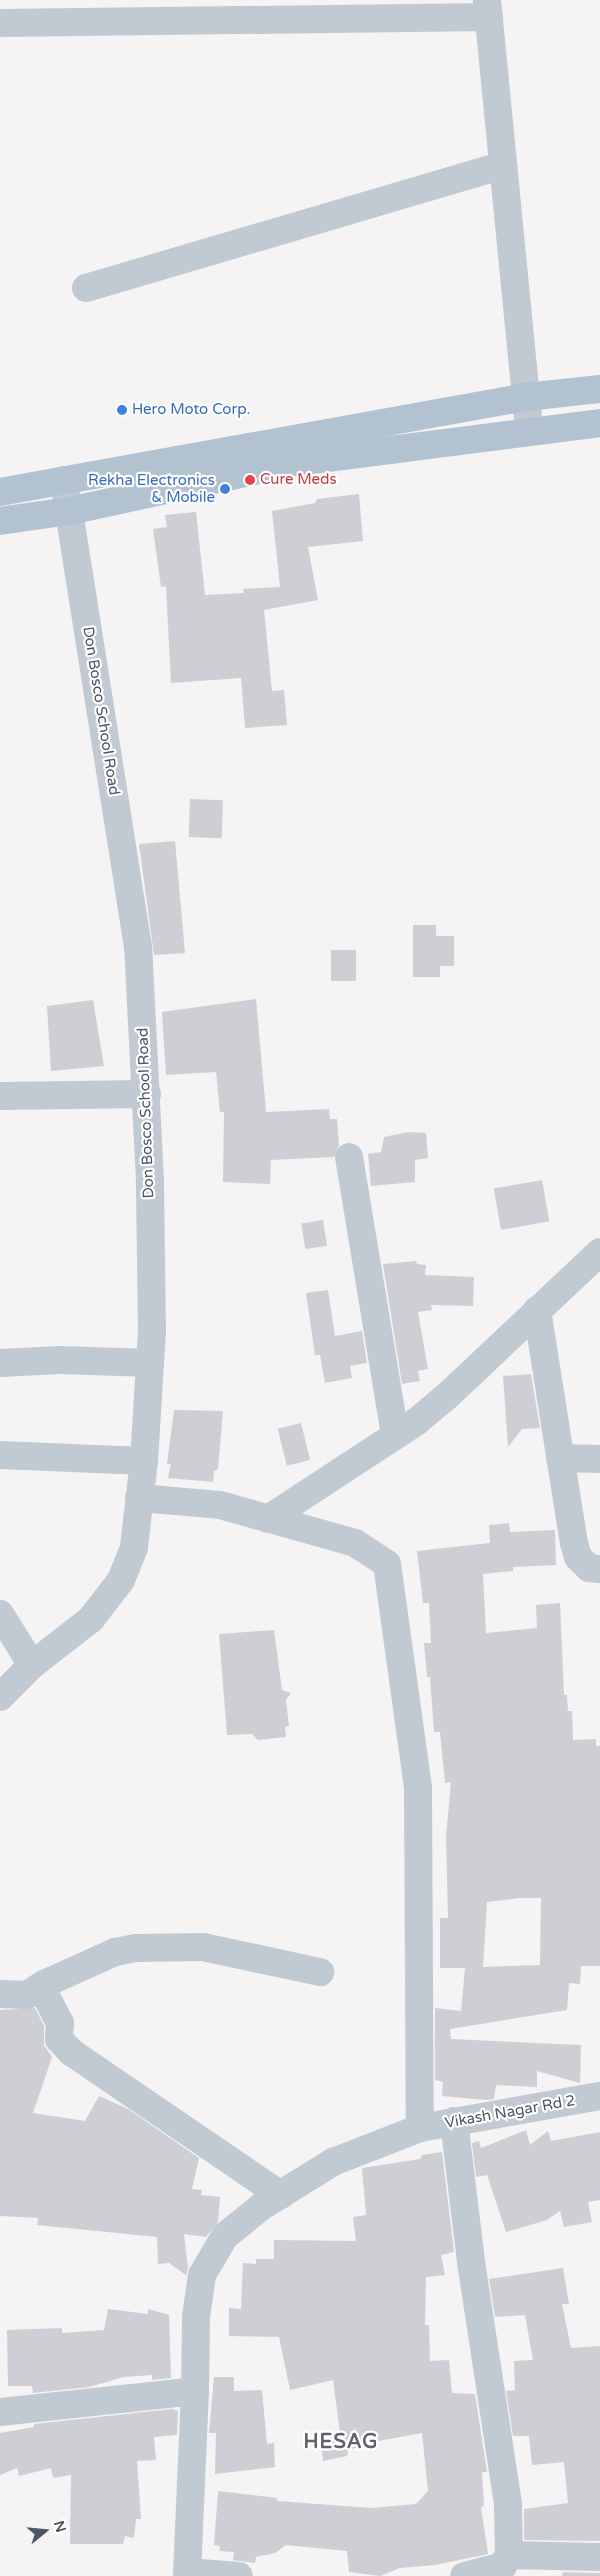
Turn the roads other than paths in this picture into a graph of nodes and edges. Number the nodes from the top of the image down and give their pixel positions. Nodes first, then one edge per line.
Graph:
1 (488, 9) edge
2 (351, 10) edge
3 (182, 11) edge
4 (0, 23) edge
5 (503, 165) junction
6 (86, 288) dead end
7 (600, 389) edge
8 (526, 397) junction
9 (600, 423) edge
10 (529, 430) junction
11 (64, 480) junction
12 (0, 492) edge
13 (69, 511) junction
14 (0, 522) edge
15 (147, 1094) junction
16 (0, 1096) edge
17 (349, 1157) dead end
18 (600, 1252) edge
19 (537, 1310) junction
20 (0, 1363) edge
21 (150, 1363) junction
22 (395, 1435) junction
23 (0, 1455) edge
24 (560, 1458) junction
25 (600, 1459) edge
26 (144, 1461) junction
27 (140, 1498) junction
28 (268, 1519) junction
29 (600, 1569) edge
30 (0, 1614) edge
31 (32, 1665) junction
32 (0, 1697) edge
33 (320, 1972) dead end
34 (42, 1988) junction
35 (0, 1994) edge
36 (600, 2096) edge
37 (454, 2121) junction
38 (420, 2128) junction
39 (281, 2194) junction
40 (195, 2390) junction
41 (0, 2412) edge
42 (509, 2555) junction
43 (600, 2557) edge
44 (181, 2575) edge
45 (239, 2576) edge
46 (464, 2576) edge

1 - 2 street
1 - 5 street
2 - 3 street
3 - 4 street
5 - 6 street
5 - 8 street
7 - 8 main road
8 - 10 street
8 - 11 main road
9 - 10 main road
10 - 13 main road
11 - 12 main road
11 - 13 street, Don Bosco School Road
13 - 14 main road
13 - 15 street, Don Bosco School Road
15 - 16 street
15 - 21 street, Don Bosco School Road
17 - 22 street
18 - 19 street
19 - 22 street
19 - 24 street
20 - 21 street
21 - 26 street, Don Bosco School Road
22 - 28 street
23 - 26 street
24 - 25 street
24 - 29 street
26 - 27 street, Don Bosco School Road
27 - 28 street
27 - 31 street, Don Bosco School Road
28 - 38 street
30 - 31 street
31 - 32 street, Don Bosco School Road
33 - 34 street
34 - 35 street
34 - 39 street
36 - 37 street, Vikash Nagar Rd 2
37 - 38 street, Vikash Nagar Rd 2
37 - 42 street
38 - 39 street, Vikash Nagar Rd 2
39 - 40 street, Vikash Nagar Rd 2
40 - 41 street
40 - 44 street, Vikash Nagar Rd 2
42 - 43 street
42 - 46 street
44 - 45 street

